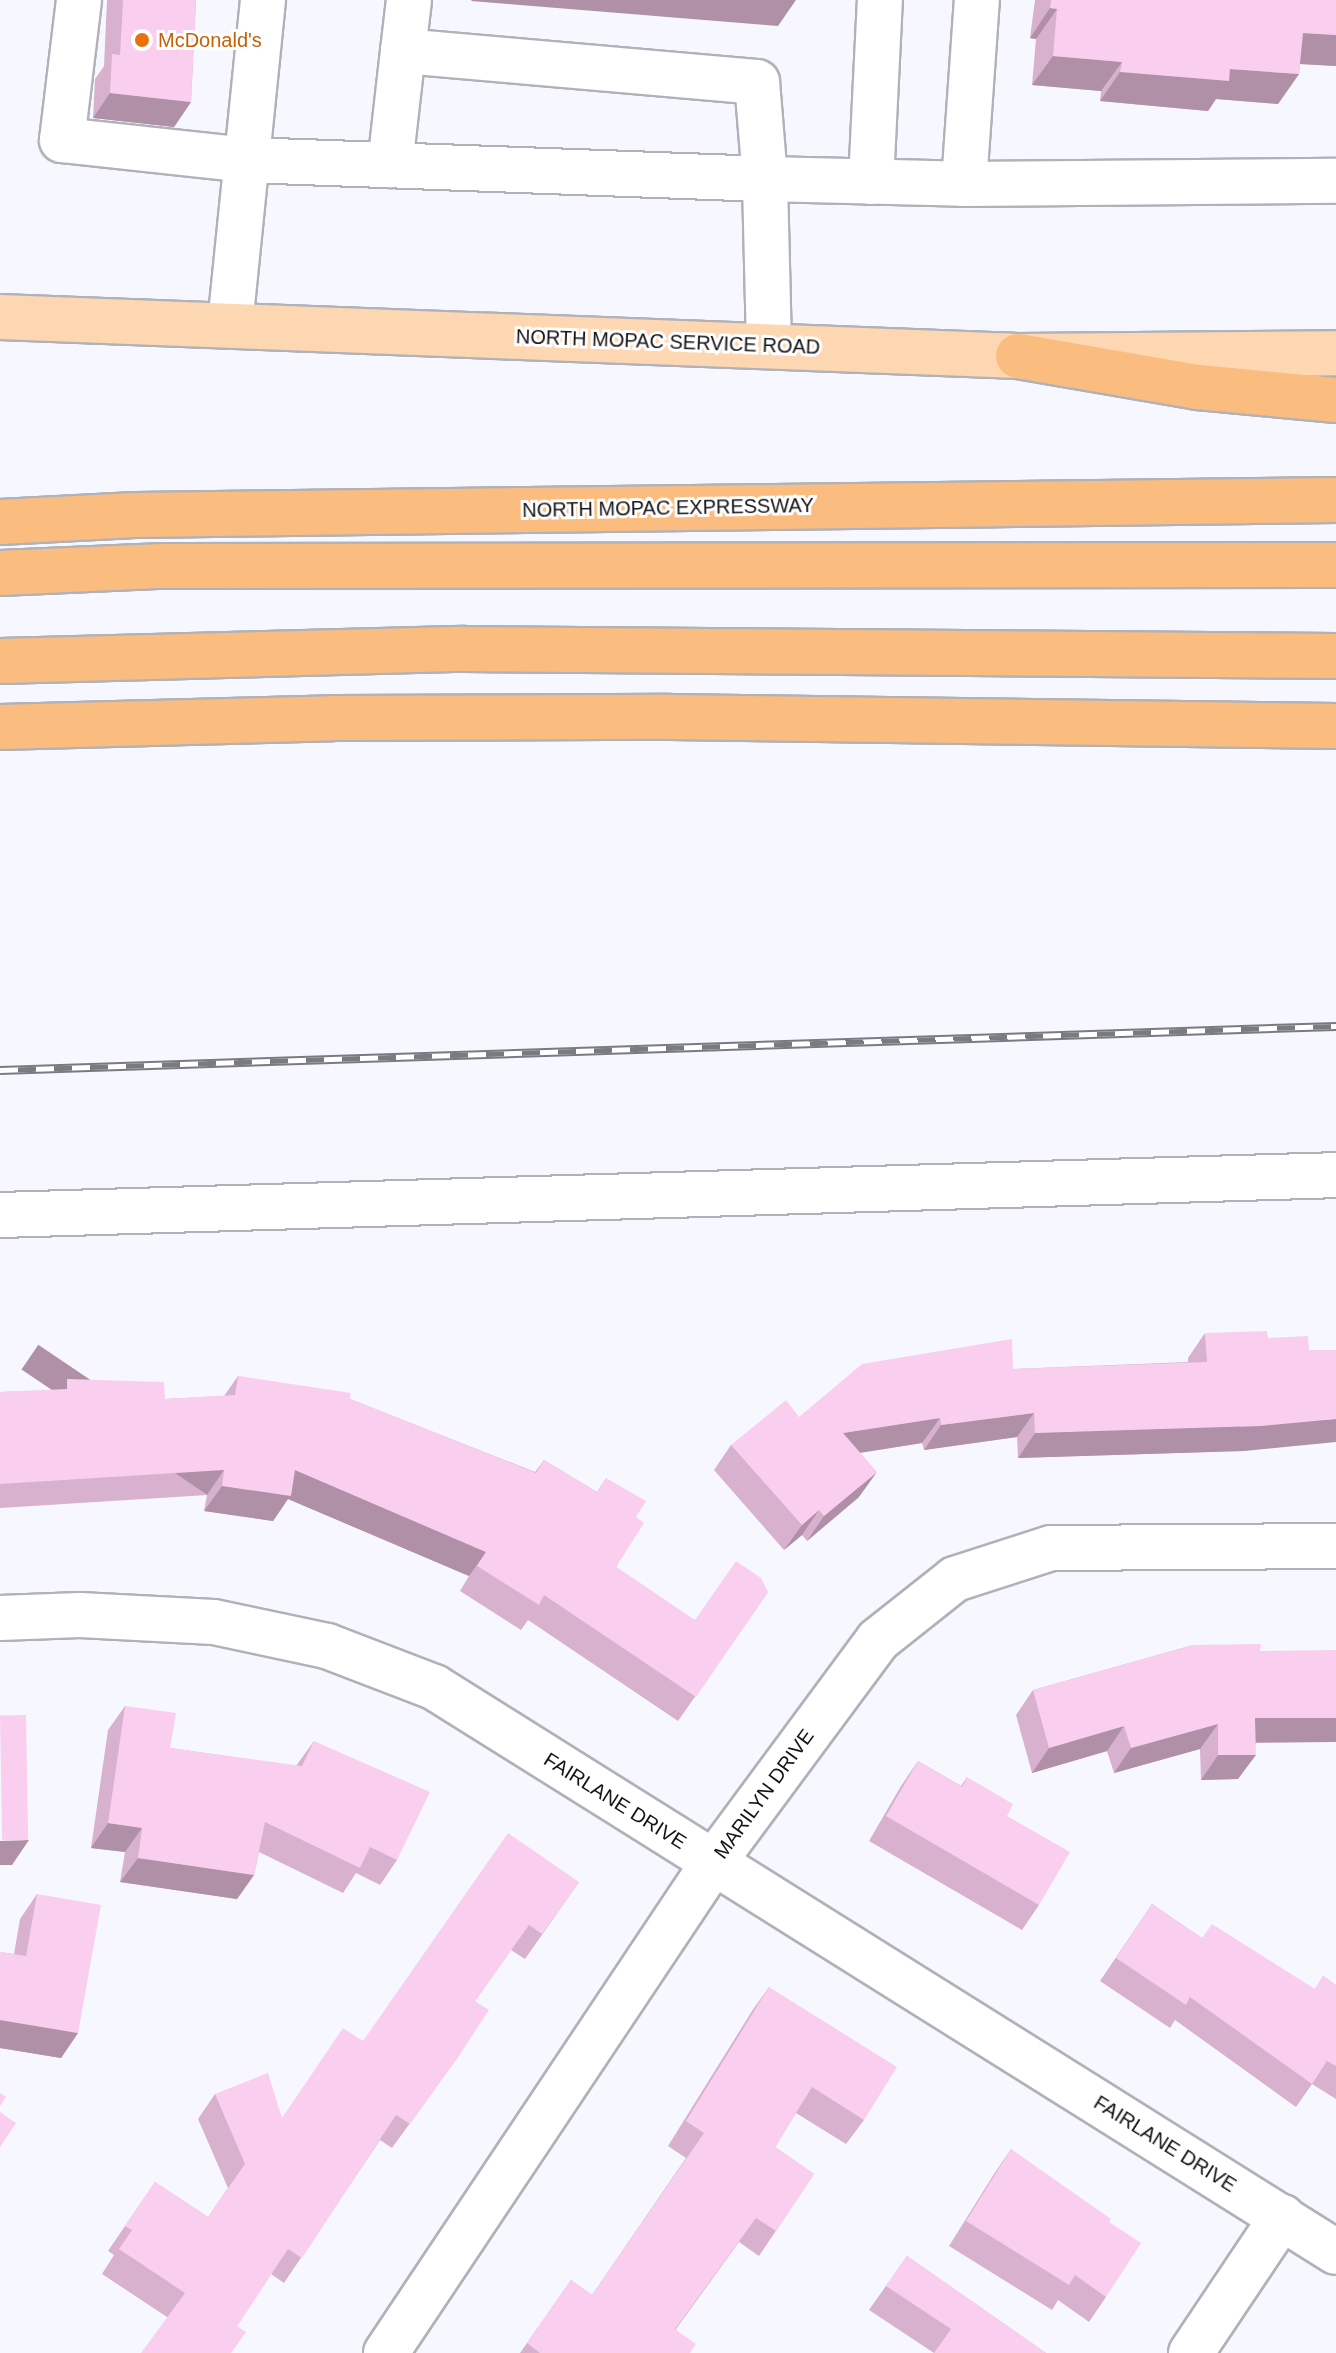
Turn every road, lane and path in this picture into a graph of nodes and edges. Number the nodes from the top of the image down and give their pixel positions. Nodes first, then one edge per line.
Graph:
1 (79, 0) edge
2 (263, 0) edge
3 (409, 0) edge
4 (880, 0) edge
5 (977, 0) edge
6 (403, 51) junction
7 (247, 160) junction
8 (390, 165) junction
9 (765, 179) junction
10 (1336, 181) edge
11 (871, 182) junction
12 (964, 184) junction
13 (0, 317) edge
14 (230, 325) junction
15 (769, 346) junction
16 (1336, 353) edge
17 (1018, 356) junction
18 (1336, 400) edge
19 (1336, 500) edge
20 (0, 522) edge
21 (1336, 565) edge
22 (0, 573) edge
23 (1336, 656) edge
24 (0, 661) edge
25 (1336, 726) edge
26 (0, 727) edge
27 (1336, 1175) edge
28 (0, 1215) edge
29 (1336, 1546) edge
30 (0, 1618) edge
31 (713, 1863) junction
32 (1282, 2217) junction
33 (1336, 2252) edge
34 (386, 2353) edge
35 (1191, 2353) edge

1 - 7 street
2 - 7 street
3 - 6 street
4 - 11 street
5 - 12 street
6 - 8 street
6 - 9 street
7 - 8 street
7 - 14 street
8 - 9 street
9 - 11 street
9 - 15 street
10 - 12 street
11 - 12 street
13 - 14 main road, NORTH MOPAC SERVICE ROAD
14 - 15 main road, NORTH MOPAC SERVICE ROAD
15 - 17 main road, NORTH MOPAC SERVICE ROAD
16 - 17 main road, NORTH MOPAC SERVICE ROAD
17 - 18 highway
19 - 20 highway, NORTH MOPAC EXPRESSWAY
21 - 22 highway
23 - 24 highway
25 - 26 highway
27 - 28 street
29 - 31 street, MARILYN DRIVE
30 - 31 street, FAIRLANE DRIVE
31 - 32 street, FAIRLANE DRIVE
31 - 34 street, MARILYN DRIVE
32 - 33 street, FAIRLANE DRIVE
32 - 35 street

